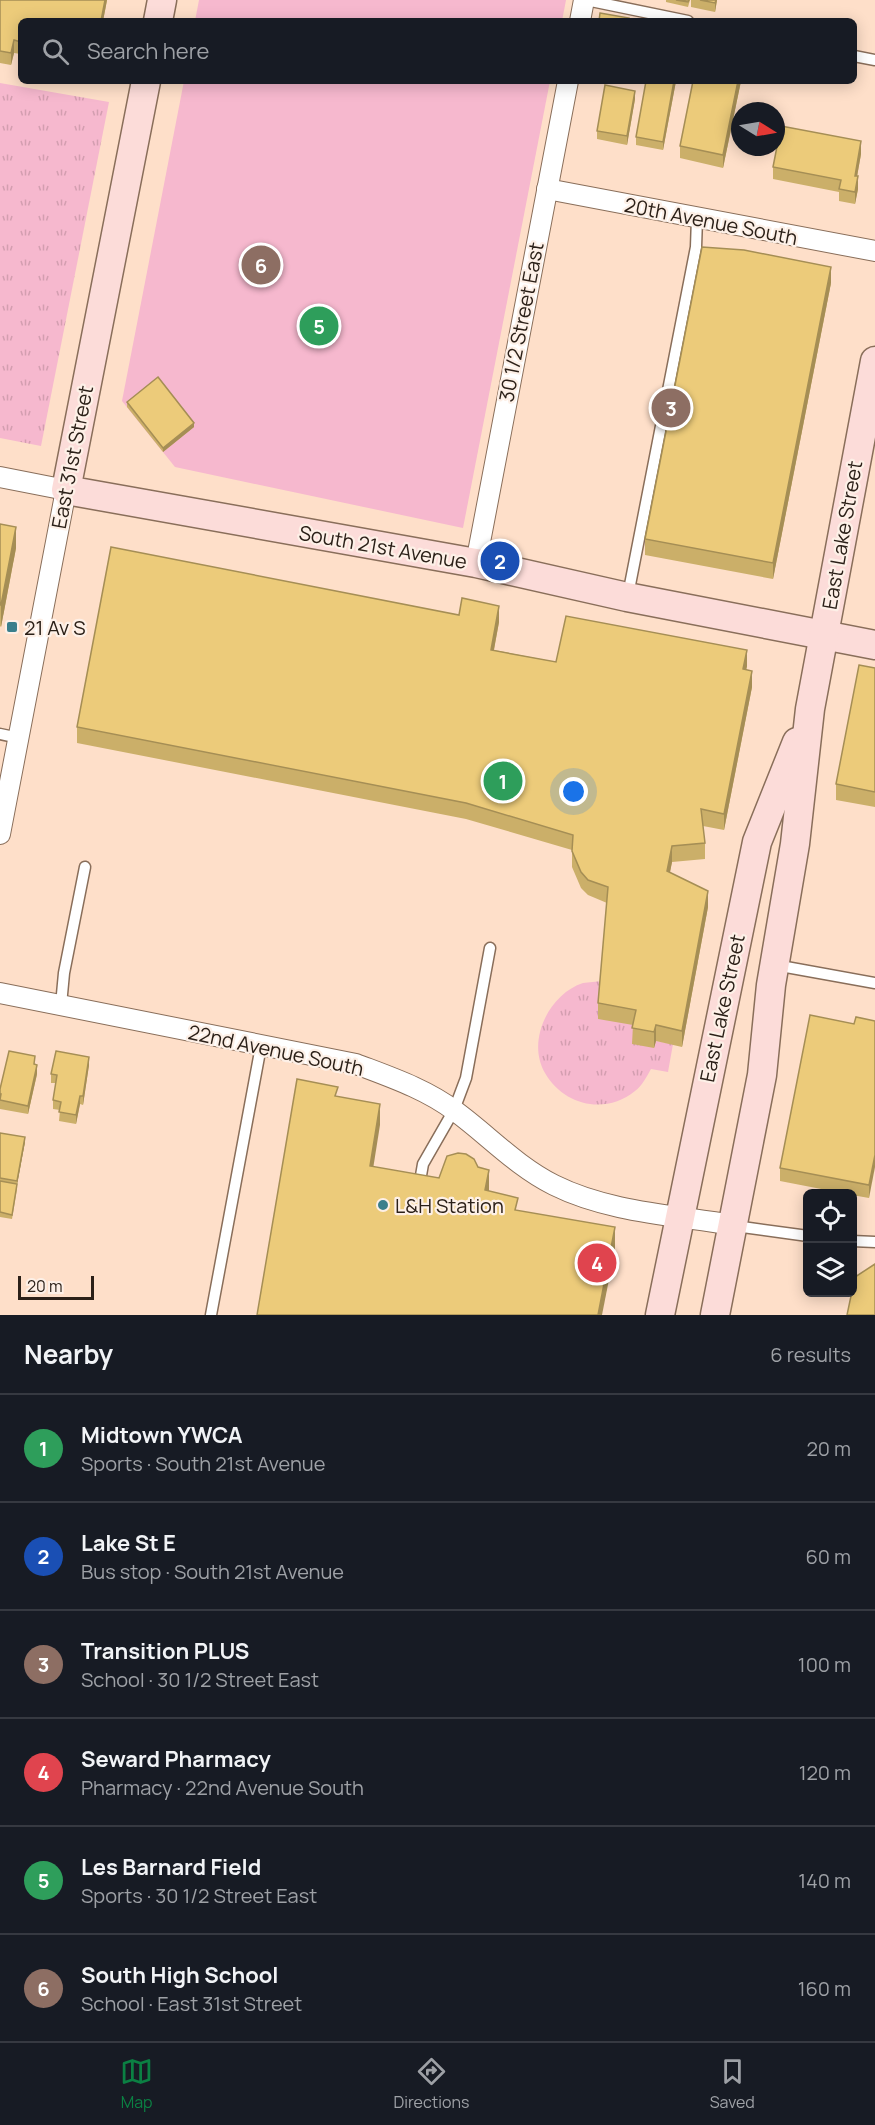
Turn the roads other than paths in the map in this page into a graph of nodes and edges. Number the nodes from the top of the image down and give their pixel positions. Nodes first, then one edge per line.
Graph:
1 (162, 0) edge
2 (585, 0) edge
3 (159, 18) edge
4 (581, 18) edge
5 (672, 18) edge
6 (857, 57) edge
7 (875, 60) edge
8 (145, 84) edge
9 (567, 84) edge
10 (547, 189) junction
11 (697, 218) junction
12 (875, 251) edge
13 (875, 361) edge
14 (0, 477) edge
15 (66, 490) junction
16 (476, 563) junction
17 (627, 597) junction
18 (825, 635) junction
19 (875, 645) edge
20 (810, 709) junction
21 (10, 736) edge
22 (0, 834) edge
23 (85, 867) dead end
24 (490, 948) dead end
25 (775, 965) junction
26 (875, 983) edge
27 (0, 993) edge
28 (61, 1005) junction
29 (261, 1046) junction
30 (454, 1110) junction
31 (417, 1196) edge
32 (679, 1216) junction
33 (732, 1225) junction
34 (803, 1235) edge
35 (857, 1241) edge
36 (875, 1242) edge
37 (211, 1315) edge
38 (660, 1315) edge
39 (715, 1315) edge

1 - 3 main road
2 - 4 street
2 - 5 lane
6 - 7 lane
8 - 15 main road, East 31st Street
9 - 10 street, 30 1/2 Street East
10 - 11 street, 20th Avenue South
10 - 16 street, 30 1/2 Street East
11 - 12 street, 20th Avenue South
11 - 17 lane
13 - 18 main road, East Lake Street
14 - 15 street
15 - 16 main road, South 21st Avenue
15 - 21 street, East 31st Street
16 - 17 main road, South 21st Avenue
17 - 18 main road, South 21st Avenue
18 - 19 main road, South 21st Avenue
18 - 20 main road, East Lake Street
20 - 25 main road, East Lake Street
20 - 32 main road, East Lake Street
21 - 22 street, East 31st Street
23 - 28 lane
24 - 30 lane
25 - 26 lane
25 - 33 main road, East Lake Street
27 - 28 street, 22nd Avenue South
28 - 29 street, 22nd Avenue South
29 - 30 street, 22nd Avenue South
29 - 37 lane
30 - 31 lane
30 - 32 street, 22nd Avenue South
32 - 33 street, 22nd Avenue South
32 - 38 main road, East Lake Street
33 - 34 lane
33 - 39 main road, East Lake Street
35 - 36 lane

